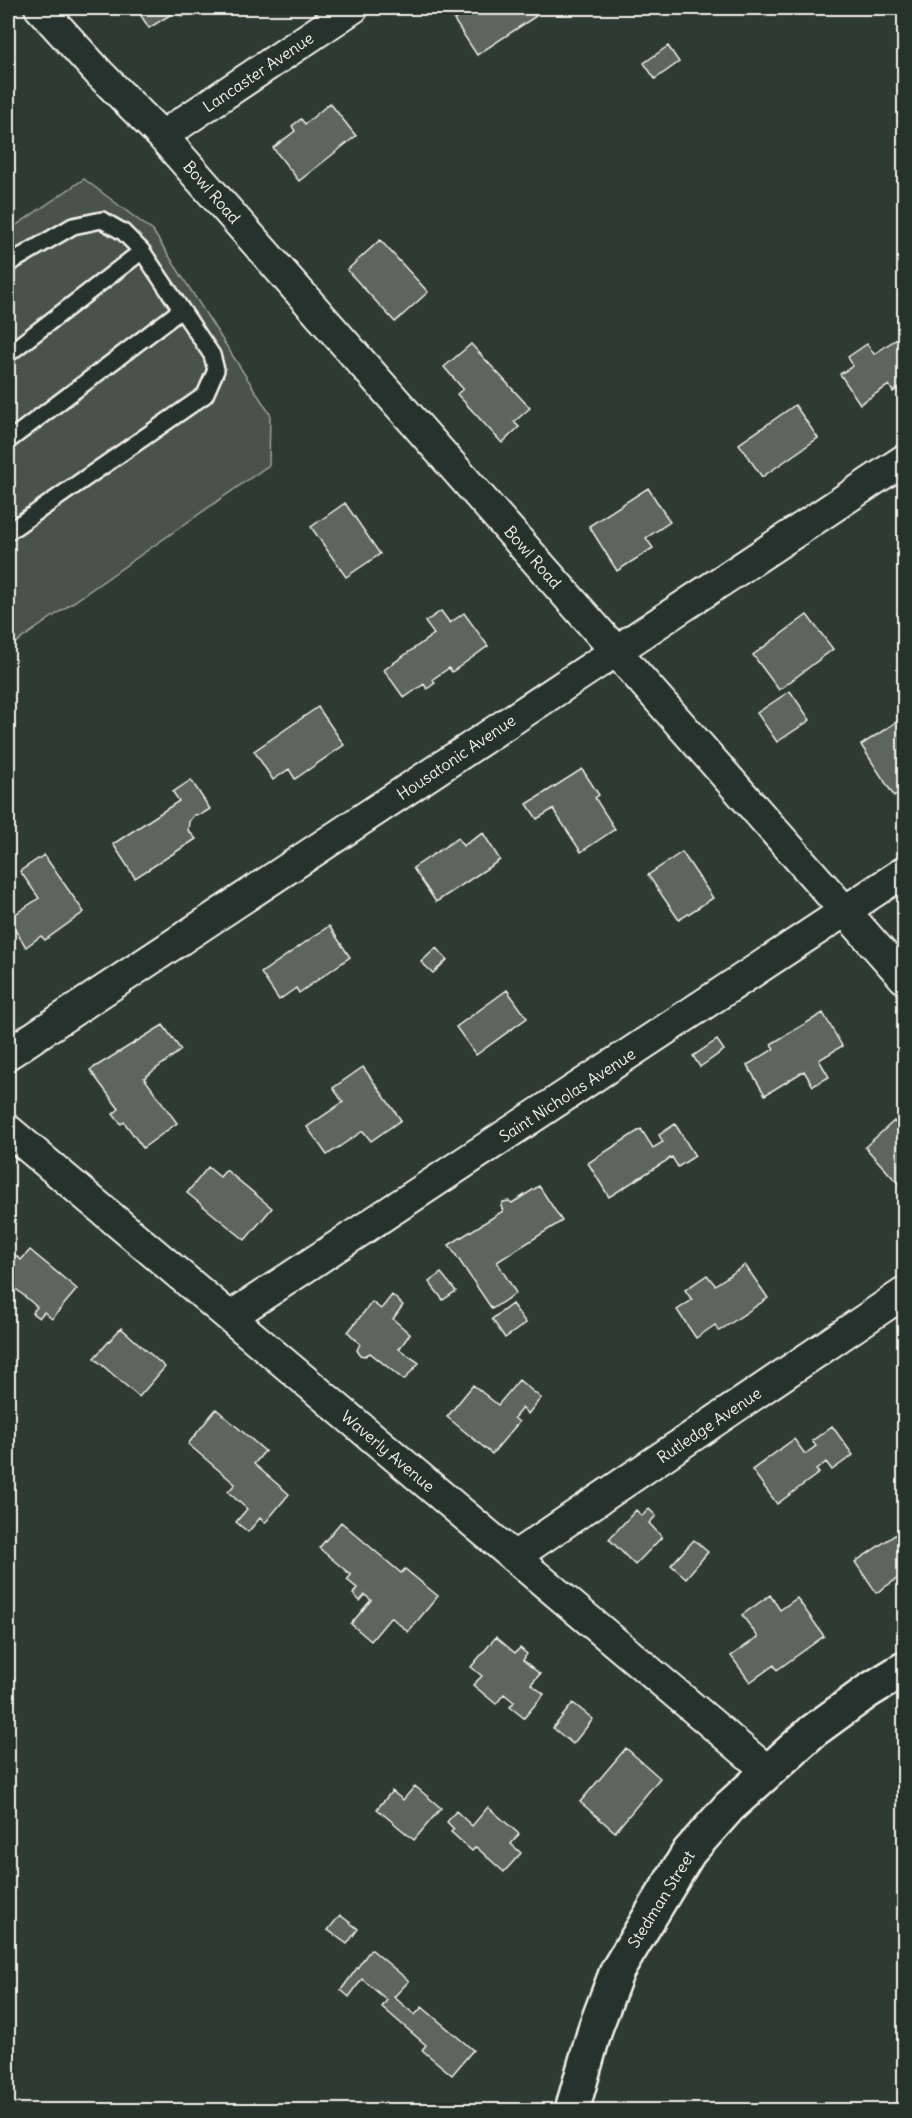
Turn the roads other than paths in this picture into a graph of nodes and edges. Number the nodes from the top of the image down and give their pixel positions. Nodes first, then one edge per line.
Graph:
1 (40, 8) edge
2 (353, 8) edge
3 (162, 136) junction
4 (142, 251) junction
5 (8, 264) edge
6 (181, 310) junction
7 (8, 354) edge
8 (8, 441) edge
9 (904, 460) edge
10 (8, 532) edge
11 (616, 651) junction
12 (904, 872) edge
13 (845, 911) junction
14 (904, 978) edge
15 (8, 1054) edge
16 (8, 1130) edge
17 (904, 1293) edge
18 (230, 1317) junction
19 (513, 1557) junction
20 (904, 1669) edge
21 (769, 1772) junction
22 (572, 2110) edge

1 - 3 street, Bowl Road
2 - 3 street, Lancaster Avenue
3 - 11 street, Bowl Road
4 - 5 lane
4 - 6 lane
4 - 7 lane
6 - 8 lane
6 - 10 lane
9 - 11 street, Housatonic Avenue
11 - 13 street, Bowl Road
11 - 15 street, Housatonic Avenue
12 - 13 street, Saint Nicholas Avenue
13 - 14 street, Bowl Road
13 - 18 street, Saint Nicholas Avenue
16 - 18 street, Waverly Avenue
17 - 19 street, Rutledge Avenue
18 - 19 street, Waverly Avenue
19 - 21 street, Waverly Avenue
20 - 21 main road, Stedman Street
21 - 22 main road, Stedman Street

